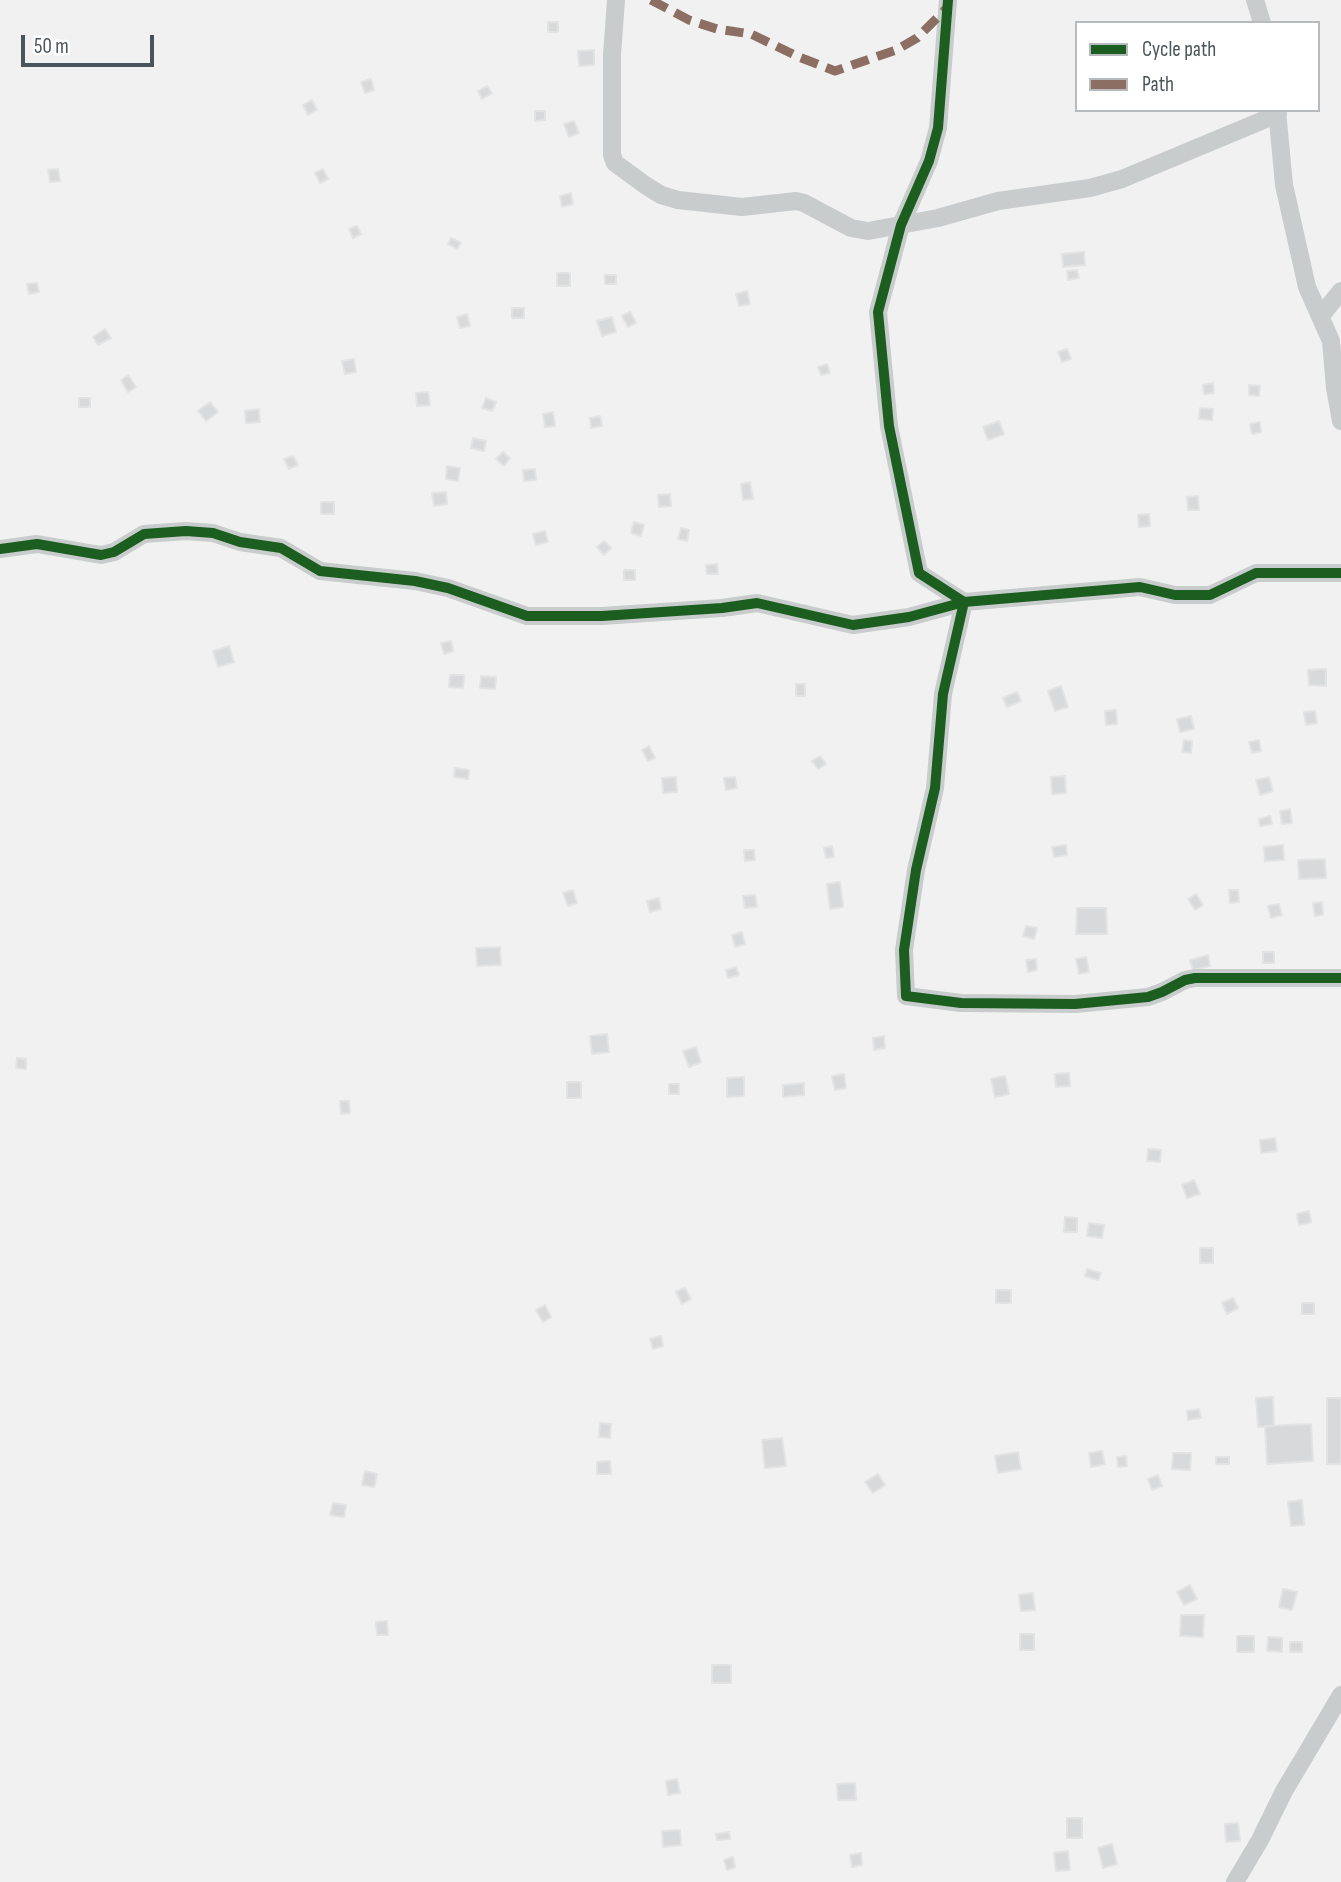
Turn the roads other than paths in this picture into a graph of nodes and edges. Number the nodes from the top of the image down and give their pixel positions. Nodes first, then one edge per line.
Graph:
1 (616, 0) edge
2 (948, 0) edge
3 (1255, 0) edge
4 (1261, 21) edge
5 (1277, 112) edge
6 (901, 225) junction
7 (1341, 291) edge
8 (1320, 317) junction
9 (1336, 345) edge
10 (1341, 421) edge
11 (0, 549) edge
12 (1341, 572) edge
13 (964, 601) junction
14 (1341, 978) edge
15 (1341, 1695) edge
16 (1235, 1882) edge

1 - 6 street
2 - 6 street
3 - 4 street
5 - 6 street
5 - 8 street
6 - 13 street
7 - 8 street
8 - 9 street
9 - 10 street
11 - 13 street
12 - 13 street
13 - 14 street
15 - 16 street

